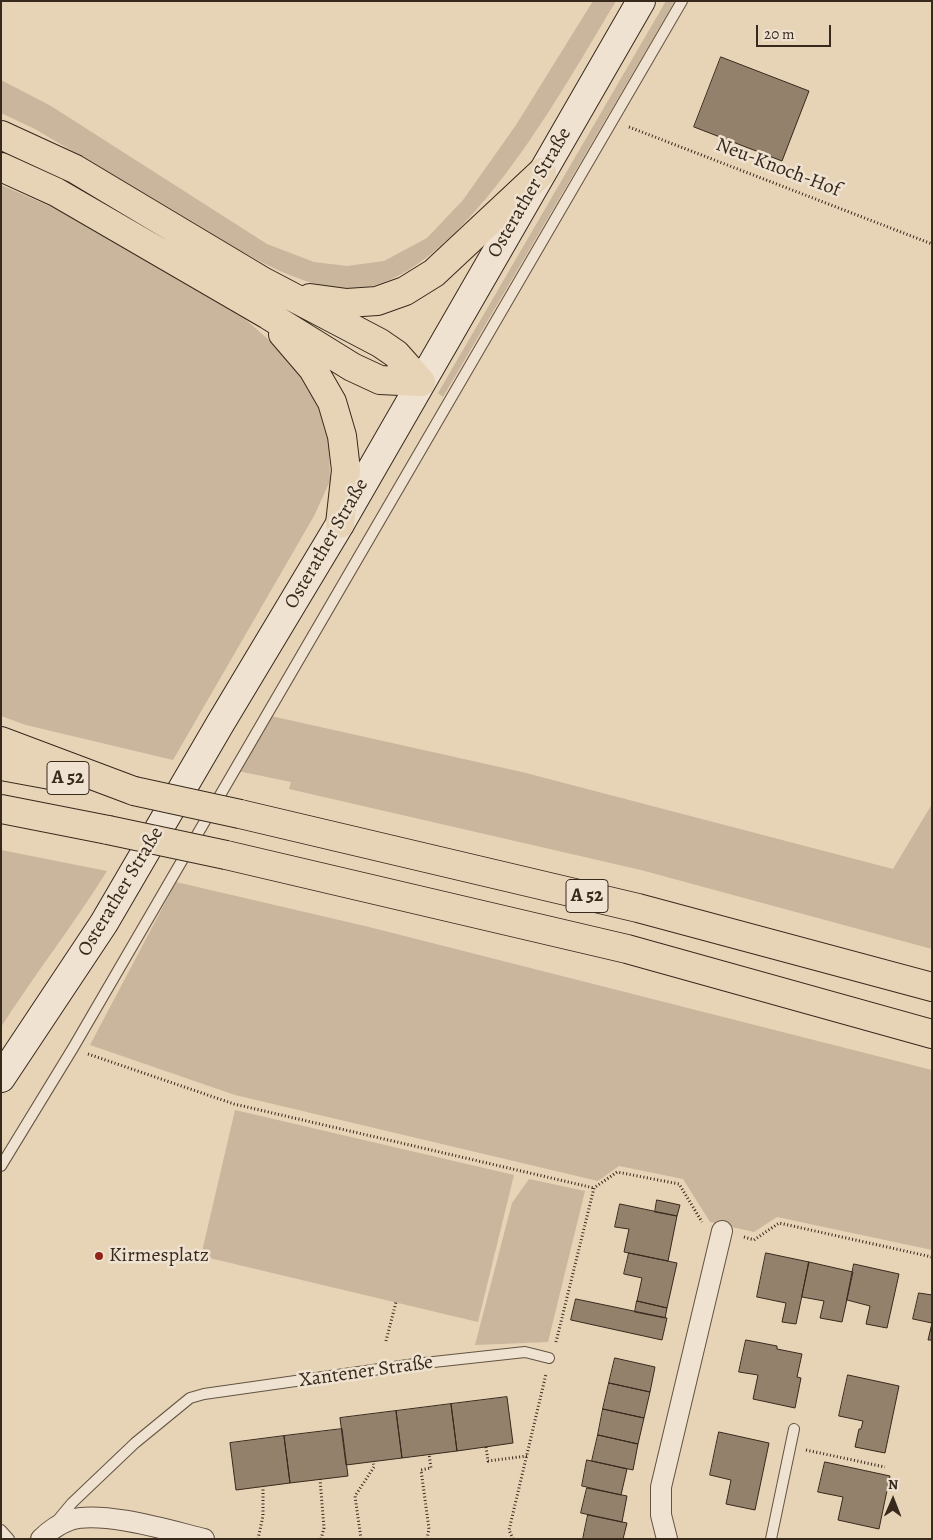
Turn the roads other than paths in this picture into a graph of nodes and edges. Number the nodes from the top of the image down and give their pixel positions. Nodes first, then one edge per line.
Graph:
1 (641, 1) edge
2 (682, 1) edge
3 (1, 135) edge
4 (1, 167) edge
5 (542, 172) junction
6 (264, 282) junction
7 (268, 316) junction
8 (421, 382) junction
9 (340, 524) junction
10 (1, 741) edge
11 (1, 766) edge
12 (134, 791) junction
13 (1, 809) edge
14 (932, 987) edge
15 (932, 1034) edge
16 (1, 1078) edge
17 (1, 1166) edge
18 (722, 1232) road end
19 (549, 1358) road end
20 (794, 1429) dead end
21 (1, 1530) edge
22 (46, 1534) edge
23 (8, 1539) edge
24 (204, 1539) edge
25 (667, 1539) edge
26 (771, 1539) edge

1 - 5 main road, Osterather Straße
2 - 17 lane
3 - 6 highway
4 - 7 highway
5 - 6 highway
5 - 8 main road, Osterather Straße
6 - 8 highway
7 - 8 highway
7 - 9 highway
8 - 9 main road, Osterather Straße
9 - 16 main road, Osterather Straße
10 - 12 highway
11 - 12 highway, A 52
12 - 14 highway, A 52, bridge
13 - 15 highway, A 52, bridge
18 - 25 street
19 - 22 lane, Xantener Straße
20 - 26 lane
21 - 23 lane
22 - 24 street, Xantener Straße

